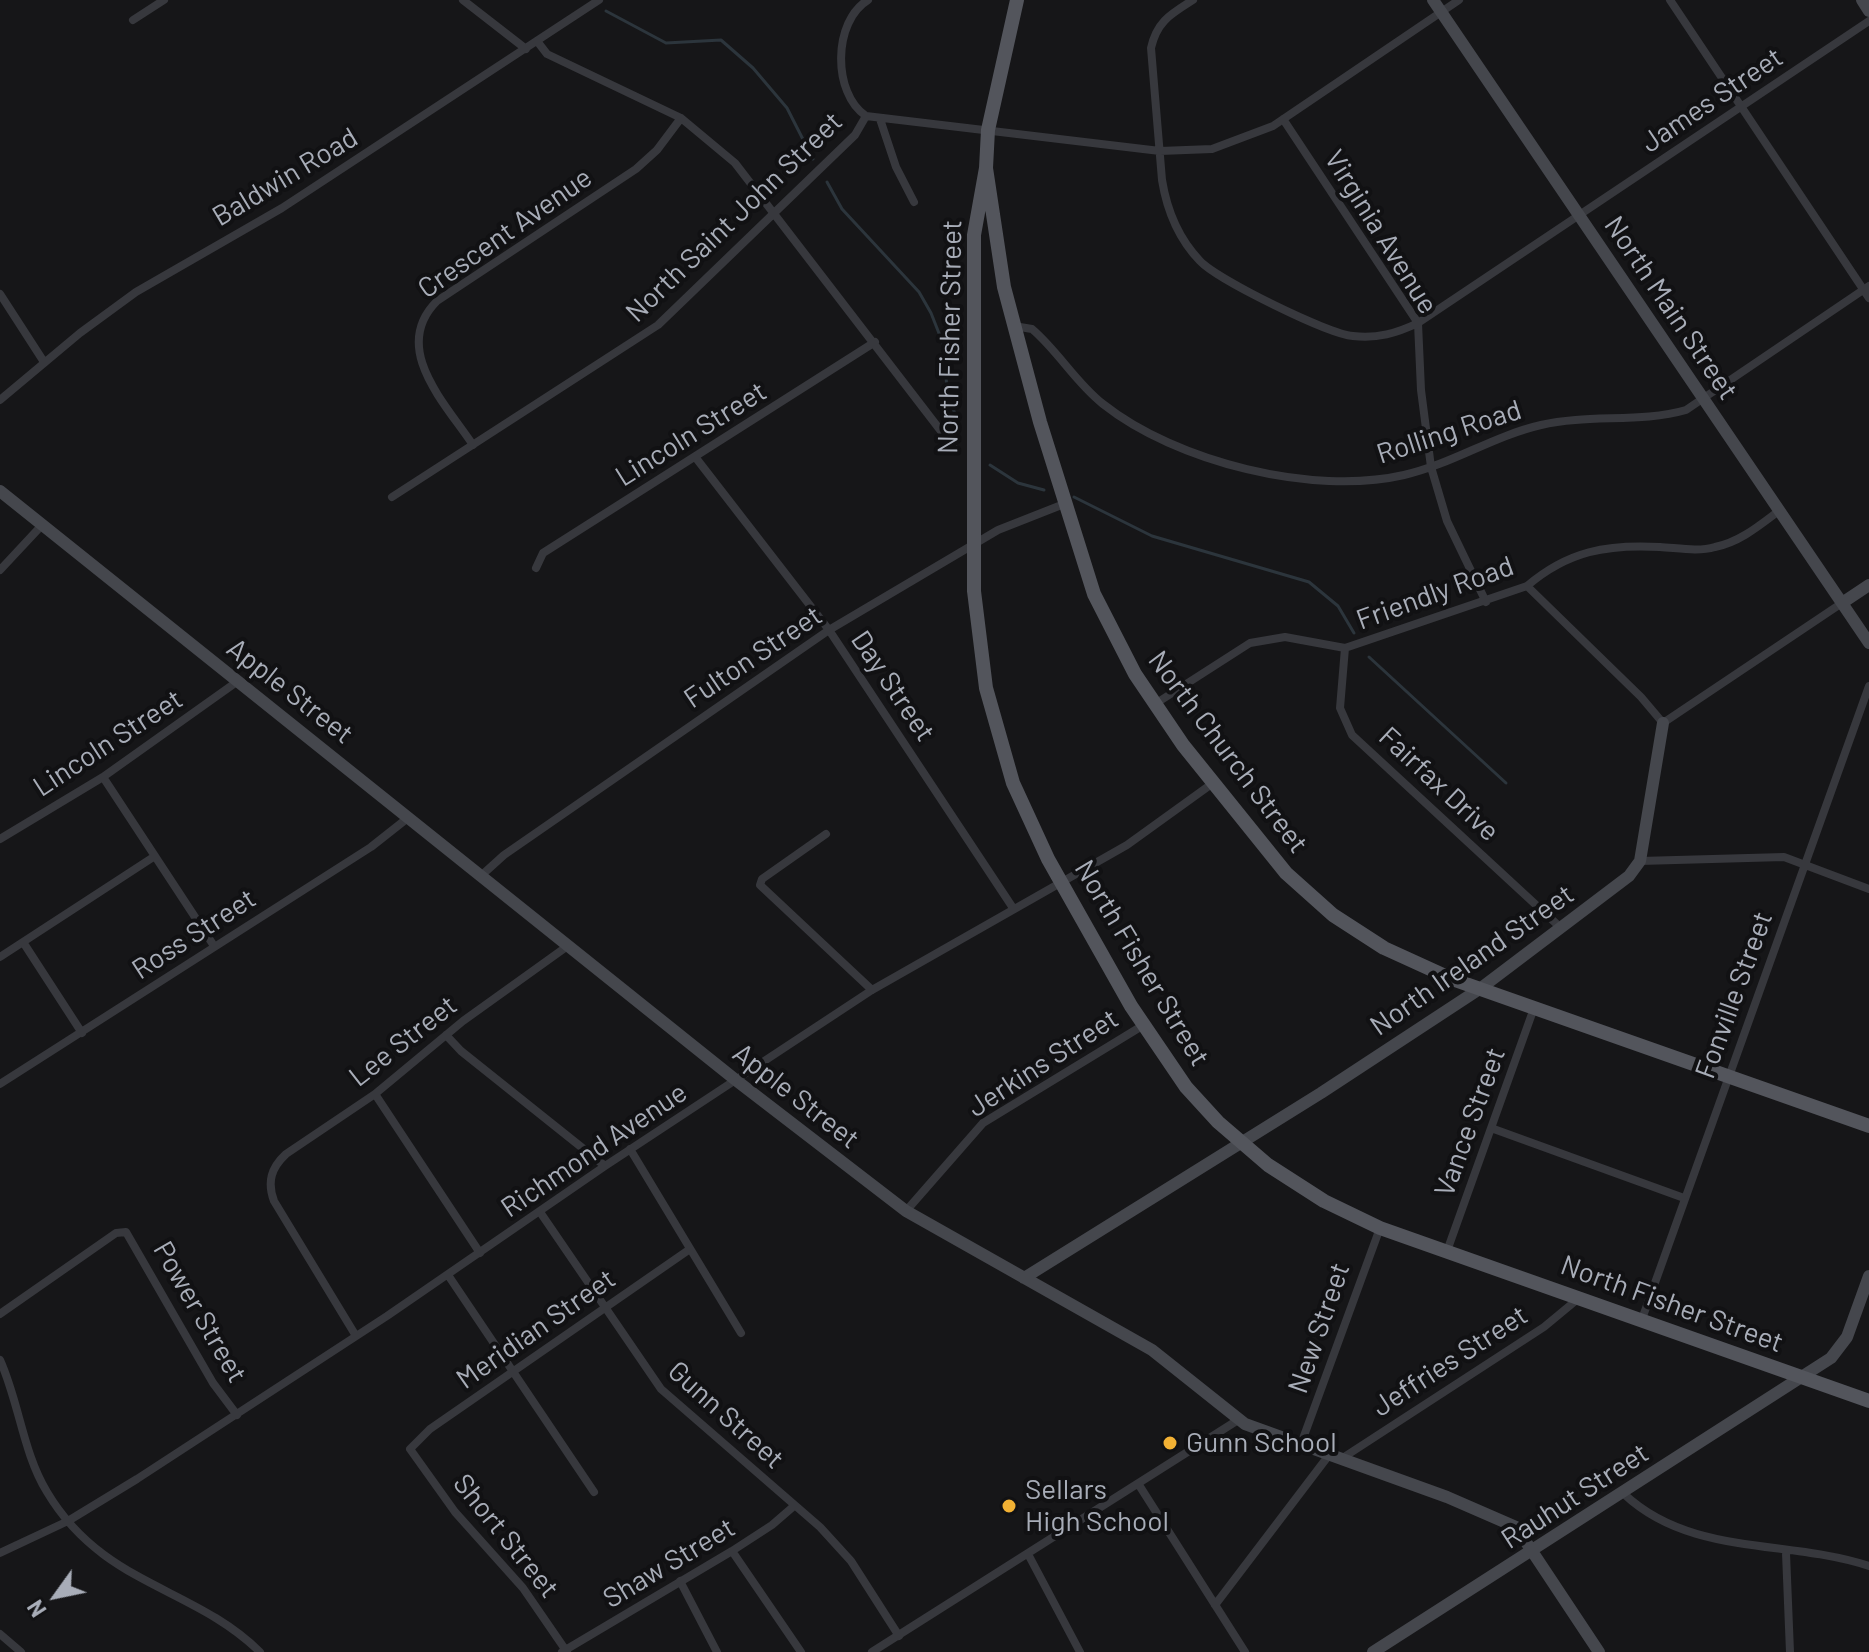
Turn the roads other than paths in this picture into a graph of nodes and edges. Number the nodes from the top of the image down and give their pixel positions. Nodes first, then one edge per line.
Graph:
1 (164, 0) edge
2 (463, 0) edge
3 (599, 0) edge
4 (868, 0) edge
5 (1017, 0) edge
6 (1193, 0) edge
7 (1433, 0) edge
8 (1459, 0) edge
9 (1670, 0) edge
10 (1862, 0) edge
11 (1869, 11) edge
12 (1441, 12) junction
13 (133, 20) dead end
14 (1869, 21) edge
15 (537, 41) junction
16 (526, 49) junction
17 (1742, 107) junction
18 (866, 116) junction
19 (681, 118) junction
20 (880, 119) junction
21 (1283, 119) junction
22 (988, 130) junction
23 (1160, 151) junction
24 (986, 168) junction
25 (914, 202) dead end
26 (776, 212) junction
27 (1579, 216) junction
28 (1867, 291) edge
29 (0, 294) edge
30 (1418, 323) junction
31 (1014, 326) junction
32 (875, 342) junction
33 (44, 362) junction
34 (1703, 398) junction
35 (0, 400) edge
36 (473, 445) junction
37 (954, 448) dead end
38 (696, 458) junction
39 (1431, 467) junction
40 (0, 491) edge
41 (392, 497) dead end
42 (1064, 504) junction
43 (1780, 510) junction
44 (43, 524) junction
45 (973, 545) junction
46 (536, 568) dead end
47 (0, 570) edge
48 (1869, 585) edge
49 (1527, 586) junction
50 (1486, 602) junction
51 (1842, 603) junction
52 (829, 630) junction
53 (1869, 643) edge
54 (1345, 648) junction
55 (238, 681) junction
56 (1869, 686) edge
57 (1155, 704) junction
58 (1663, 723) junction
59 (103, 777) junction
60 (1213, 783) junction
61 (410, 816) junction
62 (826, 834) dead end
63 (0, 839) edge
64 (155, 856) junction
65 (1640, 861) junction
66 (1803, 867) junction
67 (483, 874) junction
68 (1061, 881) junction
69 (1869, 889) edge
70 (1013, 908) junction
71 (1561, 928) junction
72 (23, 942) junction
73 (569, 945) junction
74 (214, 946) junction
75 (0, 957) edge
76 (1481, 988) junction
77 (872, 990) junction
78 (1534, 1008) junction
79 (1142, 1026) junction
80 (82, 1033) junction
81 (446, 1035) junction
82 (1729, 1075) junction
83 (737, 1081) junction
84 (0, 1084) edge
85 (375, 1094) junction
86 (1869, 1126) edge
87 (1491, 1128) junction
88 (1241, 1144) junction
89 (630, 1149) junction
90 (605, 1166) junction
91 (1684, 1198) junction
92 (906, 1211) junction
93 (540, 1212) junction
94 (1380, 1228) junction
95 (690, 1249) junction
96 (1447, 1251) junction
97 (480, 1253) junction
98 (448, 1275) junction
99 (1869, 1276) edge
100 (1024, 1278) junction
101 (1579, 1297) junction
102 (604, 1310) junction
103 (0, 1314) edge
104 (1642, 1319) junction
105 (741, 1333) dead end
106 (356, 1336) junction
107 (0, 1360) edge
108 (515, 1371) junction
109 (1803, 1378) junction
110 (1869, 1401) edge
111 (237, 1415) junction
112 (1238, 1420) junction
113 (1301, 1444) junction
114 (410, 1449) joint
115 (1335, 1457) junction
116 (1139, 1485) junction
117 (594, 1492) dead end
118 (1624, 1494) junction
119 (794, 1506) junction
120 (68, 1521) junction
121 (732, 1551) junction
122 (1534, 1551) junction
123 (0, 1553) edge
124 (1786, 1553) junction
125 (1028, 1554) junction
126 (1869, 1566) edge
127 (680, 1581) junction
128 (1215, 1605) junction
129 (0, 1634) edge
130 (899, 1636) junction
131 (565, 1651) edge
132 (21, 1652) edge
133 (260, 1652) edge
134 (717, 1652) edge
135 (801, 1652) edge
136 (872, 1652) edge
137 (1080, 1652) edge
138 (1245, 1652) edge
139 (1373, 1652) edge
140 (1599, 1652) edge
141 (1790, 1652) edge

1 - 13 street
2 - 16 street
3 - 15 street, Baldwin Road
4 - 18 street
5 - 22 main road, North Church Street
6 - 23 street, James Street
7 - 12 street, North Main Street
8 - 12 street, North Saint John Street
9 - 17 street
10 - 11 street
12 - 21 street, North Saint John Street
12 - 27 street, North Main Street
14 - 17 street, James Street
15 - 16 street, Baldwin Road
15 - 19 street
16 - 33 street, Baldwin Road
17 - 27 street, James Street
17 - 28 street
18 - 20 street, North Saint John Street
18 - 26 street, North Saint John Street
19 - 26 street
19 - 36 street, Crescent Avenue
20 - 22 street, North Saint John Street
20 - 25 street
21 - 23 street, North Saint John Street
21 - 30 street, Virginia Avenue
22 - 23 street, North Saint John Street
22 - 24 main road, North Church Street
23 - 30 street, James Street
24 - 31 main road, North Church Street
24 - 45 main road, North Fisher Street
26 - 32 street
26 - 36 street, North Saint John Street
27 - 30 street, James Street
27 - 34 street, North Main Street
28 - 34 street, Rolling Road
29 - 33 street
30 - 39 street, Virginia Avenue
31 - 39 street, Rolling Road
31 - 42 main road, North Church Street
32 - 37 street
32 - 38 street, Lincoln Street
33 - 35 street, Baldwin Road
34 - 39 street, Rolling Road
34 - 43 street, North Main Street
36 - 41 street, North Saint John Street
38 - 46 street, Lincoln Street
38 - 52 street, Day Street
39 - 50 street, Virginia Avenue
40 - 44 street, Apple Street
42 - 45 street, Fulton Street
42 - 57 main road, North Church Street
43 - 49 street, Friendly Road
43 - 51 street, North Main Street
44 - 47 street
44 - 55 street, Apple Street
45 - 52 street, Fulton Street
45 - 68 main road, North Fisher Street
48 - 51 street
49 - 50 street, Friendly Road
49 - 58 street
50 - 54 street, Friendly Road
51 - 53 street, North Main Street
51 - 58 street
52 - 67 street, Fulton Street
52 - 70 street, Day Street
54 - 57 street, Friendly Road
54 - 71 street, Fairfax Drive
55 - 59 street, Lincoln Street
55 - 61 street, Apple Street
56 - 66 street, Fonville Street
57 - 60 main road, North Church Street
58 - 65 street
59 - 63 street, Lincoln Street
59 - 64 street
60 - 68 street, Richmond Avenue
60 - 76 main road, North Church Street
61 - 67 street, Apple Street
61 - 74 street, Ross Street
62 - 77 street
64 - 72 street
64 - 74 street
65 - 66 street
65 - 71 street, North Ireland Street
66 - 69 street
66 - 82 street, Fonville Street
67 - 73 street, Apple Street
68 - 70 street, Richmond Avenue
68 - 79 main road, North Fisher Street
70 - 77 street, Richmond Avenue
71 - 76 street, North Ireland Street
72 - 75 street
72 - 80 street
73 - 81 street, Lee Street
73 - 83 street, Apple Street
74 - 80 street, Ross Street
76 - 78 main road, North Church Street
76 - 88 street, North Ireland Street
77 - 83 street, Richmond Avenue
78 - 82 main road, North Church Street
78 - 87 street, Vance Street
79 - 88 main road, North Fisher Street
79 - 92 street, Jerkins Street
80 - 84 street, Ross Street
81 - 85 street, Lee Street
81 - 90 street
82 - 86 main road, North Church Street
82 - 91 street, Fonville Street
83 - 89 street, Richmond Avenue
83 - 92 street, Apple Street
85 - 97 street
85 - 106 street, Lee Street
87 - 91 street
87 - 96 street, Vance Street
88 - 94 main road, North Fisher Street
88 - 100 street, North Ireland Street
89 - 90 street, Richmond Avenue
89 - 95 street
90 - 93 street, Richmond Avenue
91 - 104 street, Fonville Street
92 - 100 street, Apple Street
93 - 97 street, Richmond Avenue
93 - 102 street, Gunn Street
94 - 96 main road, North Fisher Street
94 - 113 street, New Street
95 - 102 street, Meridian Street
95 - 105 street
96 - 101 main road, North Fisher Street
97 - 98 street, Richmond Avenue
98 - 106 street, Richmond Avenue
98 - 108 street
99 - 109 street, Rauhut Street
100 - 112 street, Apple Street
101 - 104 main road, North Fisher Street
101 - 115 street, Jeffries Street
102 - 108 street, Meridian Street
102 - 119 street, Gunn Street
103 - 111 street, Power Street
104 - 109 main road, North Fisher Street
106 - 111 street, Richmond Avenue
107 - 120 street
108 - 114 street, Meridian Street
108 - 117 street
109 - 110 main road, North Fisher Street
109 - 118 street, Rauhut Street
111 - 120 street, Richmond Avenue
112 - 113 street, Apple Street
112 - 116 street
113 - 115 street, Apple Street
114 - 131 street, Short Street
115 - 122 street, Apple Street
115 - 128 street, Jeffries Street
116 - 125 street
116 - 128 street
118 - 122 street, Rauhut Street
118 - 124 street
119 - 121 street, Shaw Street
119 - 130 street, Gunn Street
120 - 123 street, Richmond Avenue
120 - 133 street
121 - 127 street, Shaw Street
121 - 135 street
122 - 139 street, Rauhut Street
122 - 140 street, Apple Street
124 - 126 street
124 - 141 street
125 - 130 street
125 - 137 street
127 - 131 street, Shaw Street
127 - 134 street
128 - 138 street
129 - 132 street
130 - 136 street

